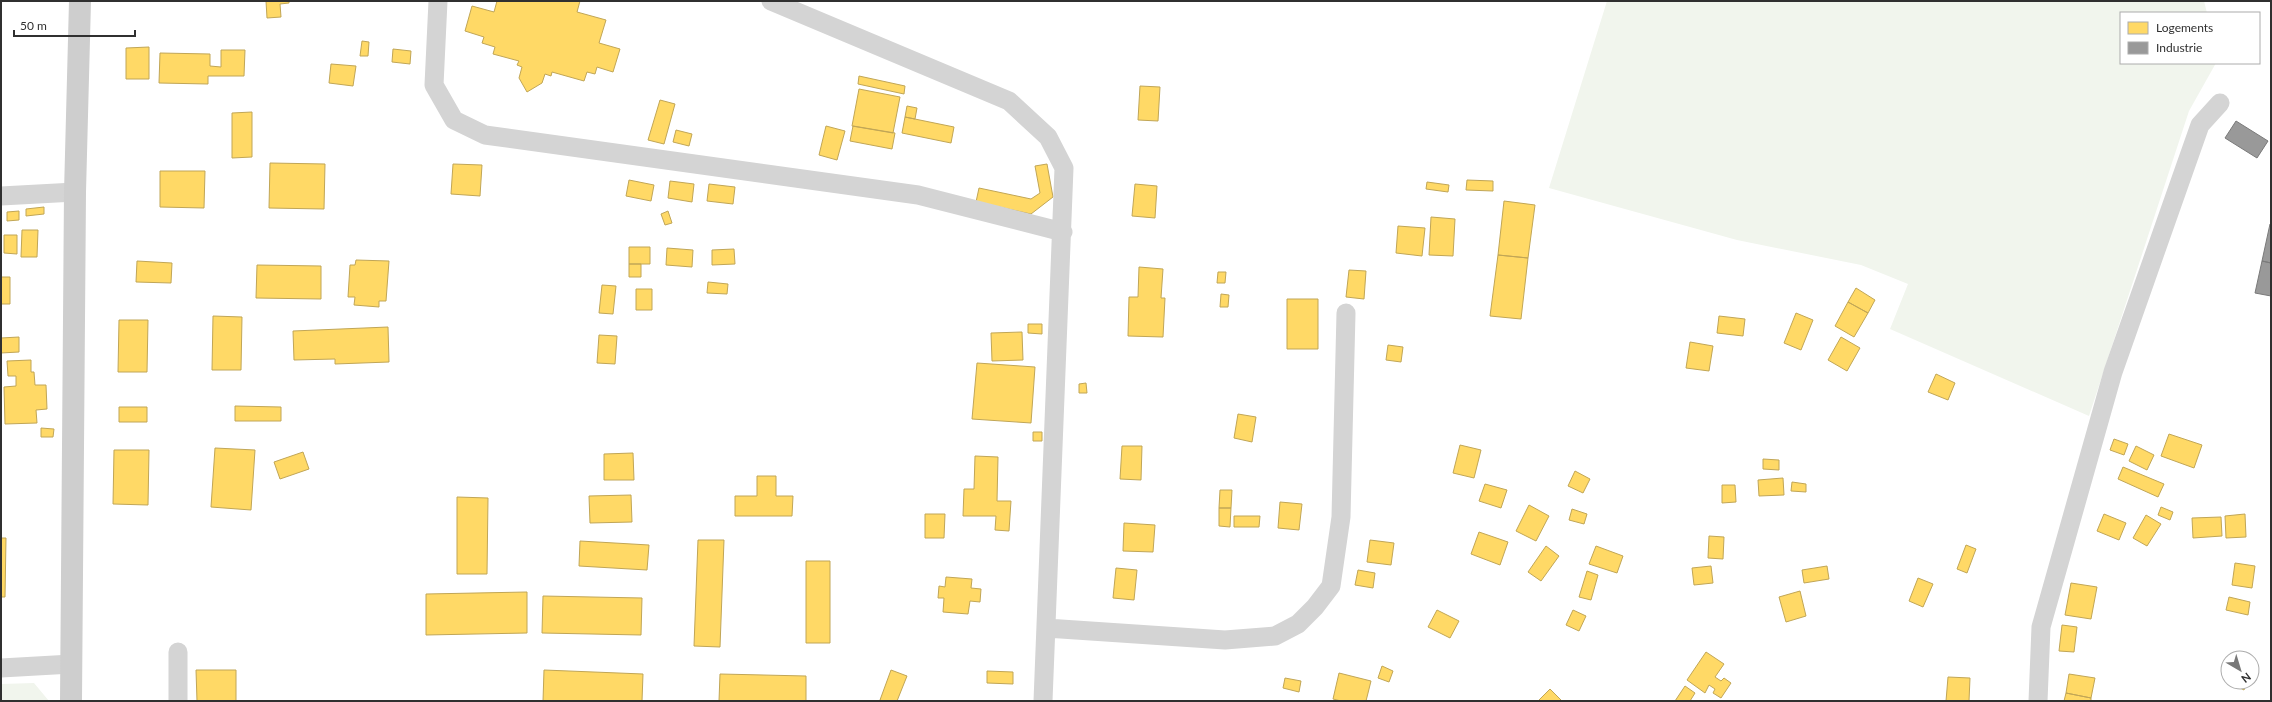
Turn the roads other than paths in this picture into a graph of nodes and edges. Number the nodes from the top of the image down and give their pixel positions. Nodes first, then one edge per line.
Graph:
1 (80, 1) edge
2 (438, 1) edge
3 (771, 1) edge
4 (2220, 103) dead end
5 (75, 192) junction
6 (1, 196) edge
7 (1063, 232) junction
8 (1346, 312) dead end
9 (1046, 628) junction
10 (178, 652) dead end
11 (72, 664) junction
12 (1, 668) edge
13 (72, 701) edge
14 (178, 701) edge
15 (1043, 701) edge
16 (2038, 701) edge

1 - 5 street
2 - 7 street
3 - 7 street
4 - 16 street
5 - 6 street
5 - 11 street
7 - 9 street
8 - 9 street
9 - 15 street
10 - 14 street
11 - 12 street
11 - 13 street

